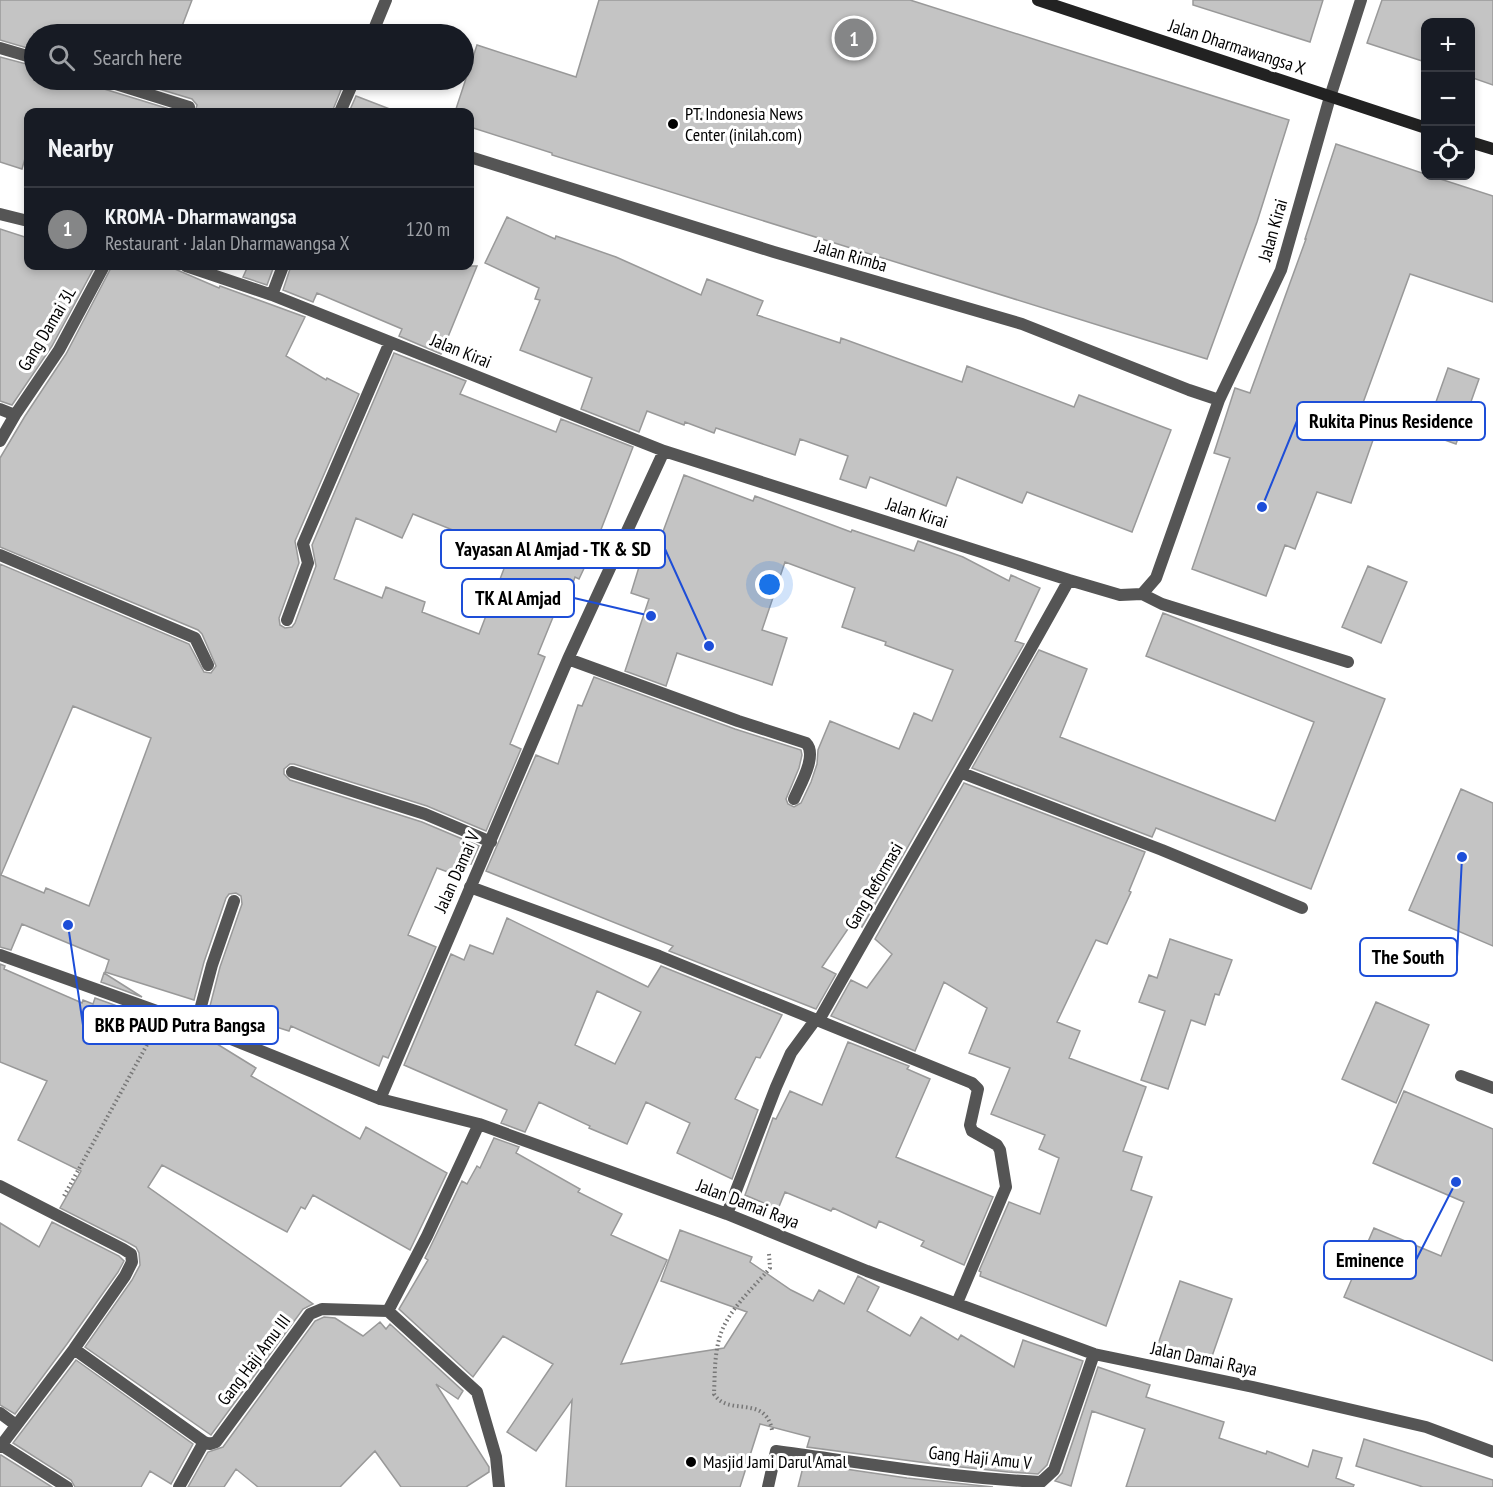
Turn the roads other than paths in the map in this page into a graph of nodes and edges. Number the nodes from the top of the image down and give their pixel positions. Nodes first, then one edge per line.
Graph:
1 (386, 0) edge
2 (1038, 0) edge
3 (1361, 0) edge
4 (376, 24) edge
5 (0, 48) edge
6 (24, 55) edge
7 (135, 90) edge
8 (350, 90) edge
9 (1330, 97) junction
10 (189, 107) dead end
11 (342, 108) edge
12 (1421, 127) edge
13 (1475, 144) edge
14 (1493, 149) edge
15 (474, 158) edge
16 (0, 214) edge
17 (24, 220) edge
18 (102, 270) edge
19 (197, 270) edge
20 (282, 270) edge
21 (272, 296) junction
22 (390, 342) junction
23 (1219, 400) junction
24 (0, 409) edge
25 (15, 415) junction
26 (0, 441) edge
27 (664, 451) junction
28 (0, 555) edge
29 (1069, 580) junction
30 (1142, 594) junction
31 (287, 620) dead end
32 (568, 659) junction
33 (1348, 662) dead end
34 (208, 665) dead end
35 (292, 772) dead end
36 (962, 773) junction
37 (794, 799) dead end
38 (491, 842) junction
39 (470, 887) junction
40 (234, 901) dead end
41 (1302, 908) dead end
42 (0, 955) edge
43 (816, 1019) junction
44 (196, 1025) junction
45 (1461, 1076) dead end
46 (1493, 1088) edge
47 (380, 1099) junction
48 (478, 1124) junction
49 (0, 1186) edge
50 (727, 1214) junction
51 (957, 1303) junction
52 (388, 1311) junction
53 (74, 1349) junction
54 (1094, 1354) junction
55 (0, 1413) edge
56 (16, 1425) junction
57 (204, 1442) junction
58 (1, 1446) edge
59 (1493, 1452) edge
60 (67, 1487) edge
61 (178, 1487) edge
62 (500, 1487) edge
63 (768, 1487) edge

1 - 4 street
2 - 9 street, Jalan Dharmawangsa X
3 - 9 street, Jalan Kirai
5 - 6 street
7 - 10 street
8 - 11 street
9 - 12 street, Jalan Dharmawangsa X
9 - 23 street, Jalan Kirai
13 - 14 street
15 - 23 street, Jalan Rimba
16 - 17 street
18 - 25 street, Gang Damai 3L
19 - 21 street, Jalan Kirai
20 - 21 street
21 - 22 street, Jalan Kirai
22 - 27 street, Jalan Kirai
22 - 31 street
23 - 30 street, Jalan Kirai
24 - 25 street
25 - 26 street, Gang Damai 3L
27 - 29 street, Jalan Kirai
27 - 32 street, Jalan Damai V
28 - 34 street
29 - 30 street, Jalan Kirai
29 - 36 street, Gang Reformasi
30 - 33 street
32 - 37 street
32 - 38 street, Jalan Damai V
35 - 38 street
36 - 41 street
36 - 43 street, Gang Reformasi
38 - 39 street, Jalan Damai V
39 - 43 street
39 - 47 street, Jalan Damai V
40 - 44 street
42 - 44 street, Jalan Damai Raya
43 - 50 street, Gang Reformasi
43 - 51 street
44 - 47 street, Jalan Damai Raya
45 - 46 street
47 - 48 street, Jalan Damai Raya
48 - 50 street, Jalan Damai Raya
48 - 52 street
49 - 53 street
50 - 51 street, Jalan Damai Raya
51 - 54 street, Jalan Damai Raya
52 - 57 street, Gang Haji Amu III
52 - 62 street
53 - 56 street
53 - 57 street
54 - 59 street, Jalan Damai Raya
54 - 63 street, Gang Haji Amu V
55 - 56 street
56 - 58 street
57 - 61 street
58 - 60 street

